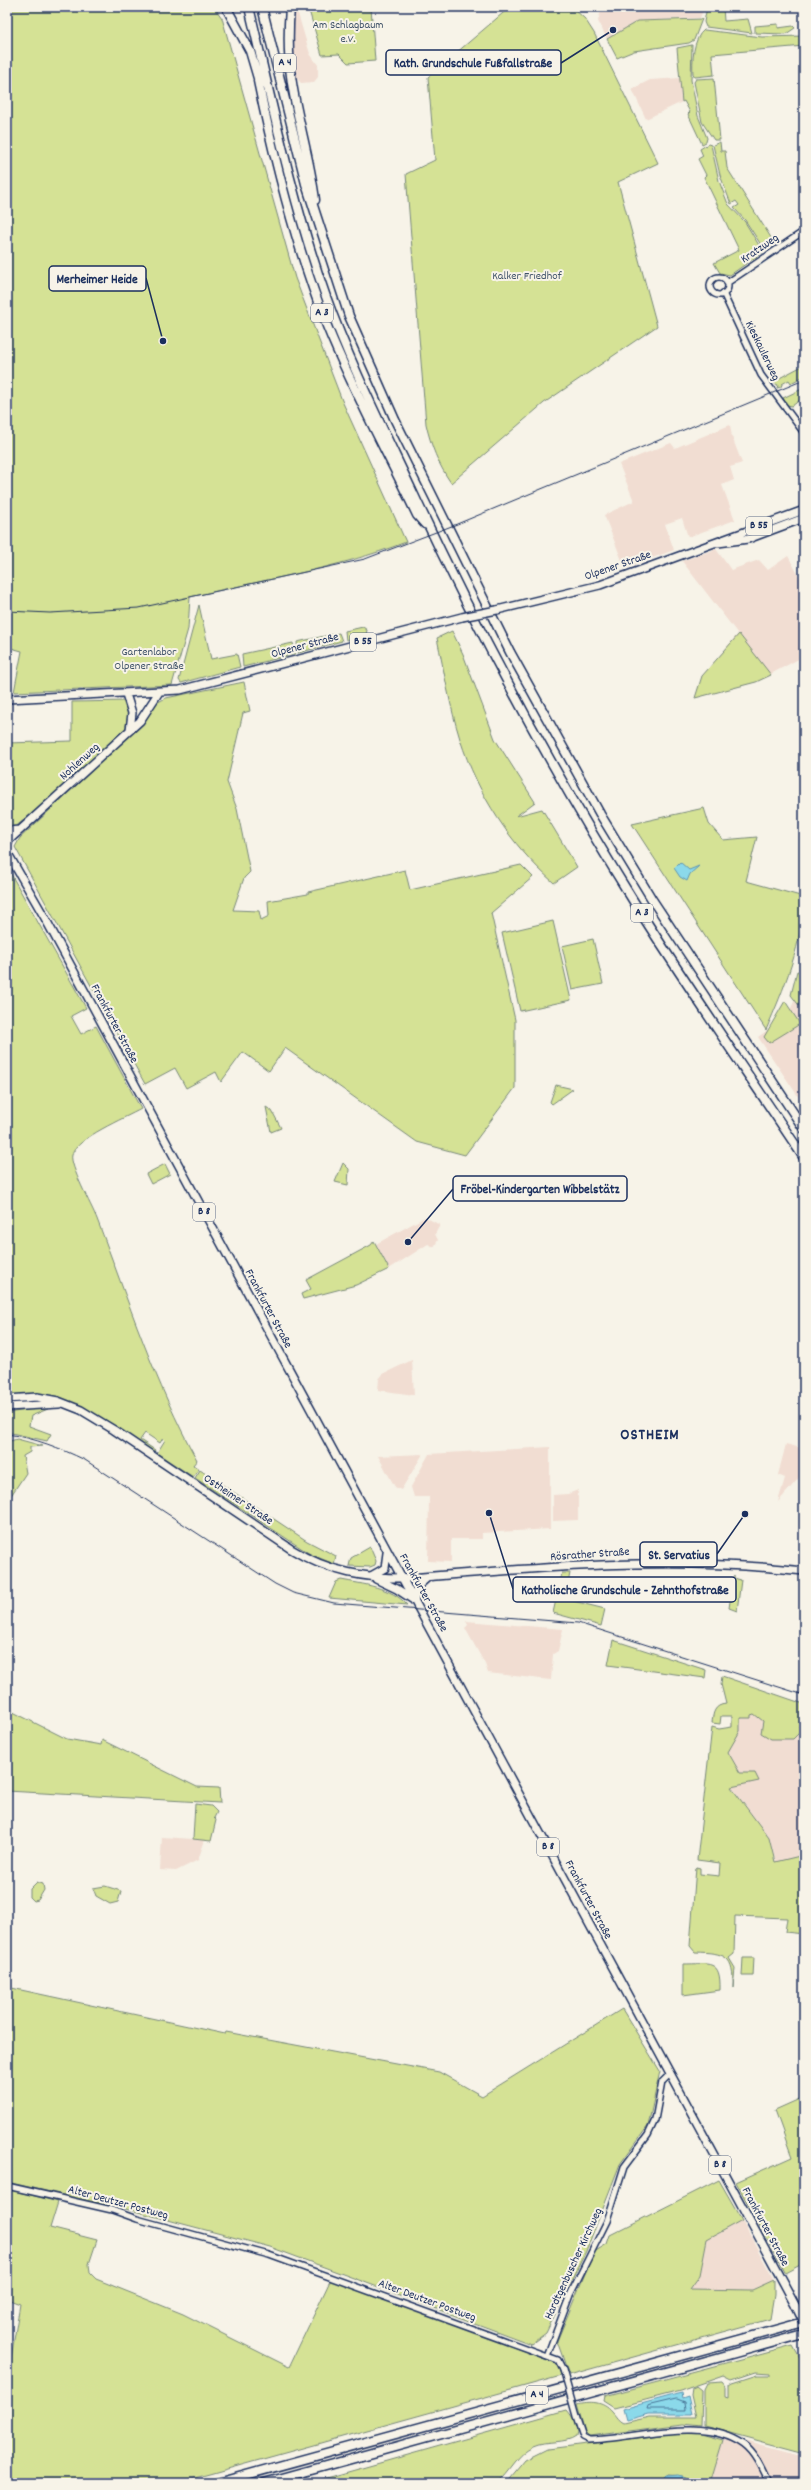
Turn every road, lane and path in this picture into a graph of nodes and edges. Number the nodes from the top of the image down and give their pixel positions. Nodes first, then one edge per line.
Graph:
1 (249, 7) edge
2 (262, 7) edge
3 (285, 7) edge
4 (290, 7) edge
5 (227, 8) edge
6 (258, 80) junction
7 (298, 116) junction
8 (287, 168) junction
9 (317, 216) junction
10 (804, 231) edge
11 (727, 283) junction
12 (724, 293) junction
13 (804, 433) edge
14 (804, 510) edge
15 (804, 518) edge
16 (430, 529) junction
17 (714, 543) junction
18 (159, 692) junction
19 (126, 694) junction
20 (8, 699) edge
21 (130, 730) junction
22 (20, 830) junction
23 (7, 831) edge
24 (7, 843) edge
25 (7, 852) edge
26 (22, 875) junction
27 (804, 1129) edge
28 (804, 1158) edge
29 (7, 1400) edge
30 (38, 1401) junction
31 (7, 1407) edge
32 (387, 1552) junction
33 (804, 1571) edge
34 (370, 1577) junction
35 (428, 1577) junction
36 (402, 1578) junction
37 (414, 1601) junction
38 (670, 2074) junction
39 (7, 2186) edge
40 (804, 2322) edge
41 (804, 2334) edge
42 (547, 2356) junction
43 (217, 2483) edge
44 (264, 2483) edge
45 (770, 2483) edge

1 - 8 highway, A 3
2 - 9 highway, A 3
3 - 7 highway, A 4
4 - 7 highway, A 4
5 - 6 highway, A 3
6 - 8 highway, A 3
6 - 16 highway, A 3
7 - 9 highway, A 4
8 - 16 highway, A 3
9 - 27 highway, A 3
10 - 11 street, Kratzweg
11 - 12 street
11 - 12 street
12 - 13 street, Kieskaulerweg
14 - 17 main road, Olpener Straße / B 55
15 - 17 main road, Olpener Straße / B 55
16 - 28 highway, A 3
17 - 18 main road, Olpener Straße / B 55, bridge
18 - 19 main road, Olpener Straße / B 55
18 - 21 main road, Nohlenweg
19 - 20 main road, Olpener Straße / B 55
19 - 21 main road
21 - 22 main road, Nohlenweg
22 - 23 main road
22 - 24 main road, Nohlenweg
24 - 26 main road, Frankfurter Straße / B 8
25 - 26 main road, Frankfurter Straße / B 8
26 - 32 main road, Frankfurter Straße / B 8
29 - 30 main road, Ostheimer Straße
30 - 31 main road, Ostheimer Straße
30 - 34 main road, Ostheimer Straße
32 - 34 main road
32 - 36 main road, Frankfurter Straße / B 8
33 - 35 main road, Rösrather Straße
34 - 36 main road, Ostheimer Straße
34 - 37 main road, B 8
35 - 36 main road, Rösrather Straße
35 - 37 main road
36 - 37 main road, Frankfurter Straße / B 8
37 - 38 main road, Frankfurter Straße / B 8
38 - 40 main road, Frankfurter Straße / B 8, bridge
38 - 42 street, Hardtgenbuscher Kirchweg
39 - 42 street, Alter Deutzer Postweg
40 - 43 highway, A 4
41 - 44 highway, A 4
42 - 45 street, Alter Deutzer Postweg, bridge

